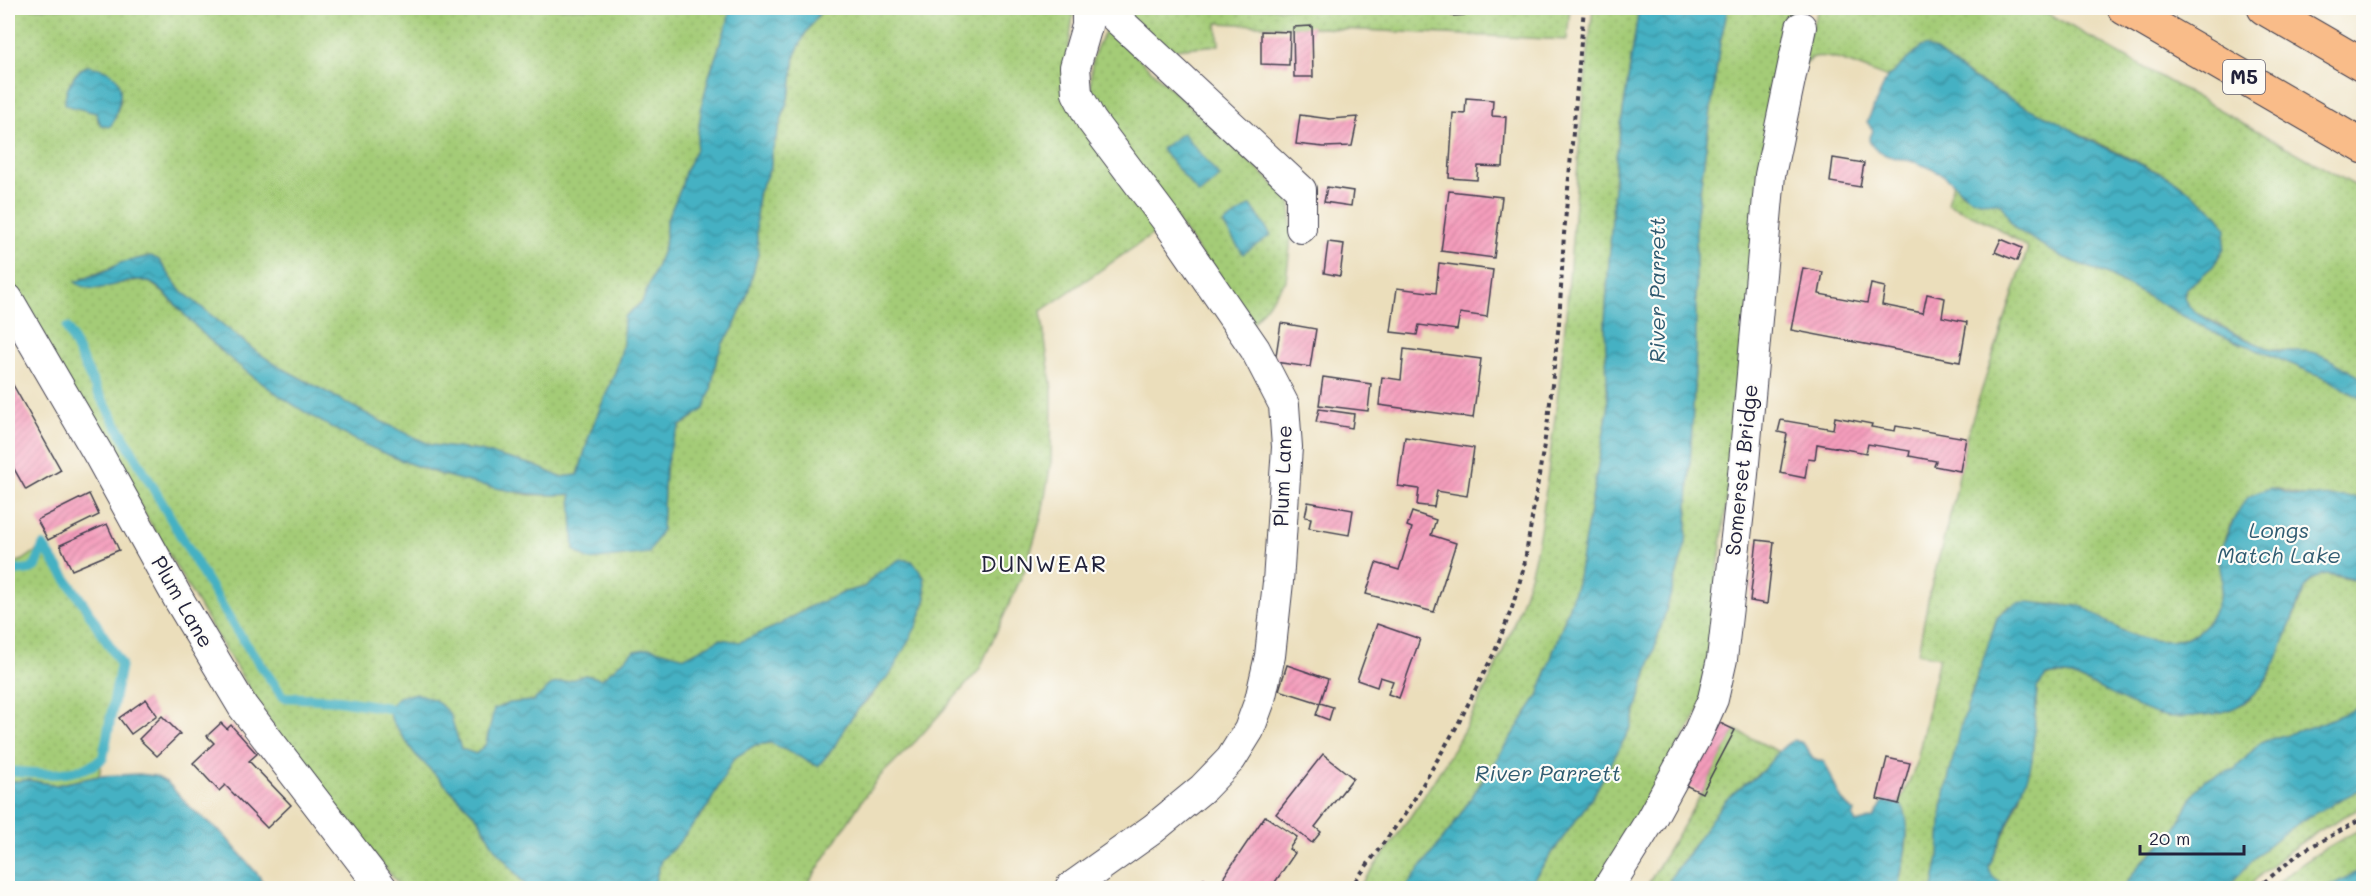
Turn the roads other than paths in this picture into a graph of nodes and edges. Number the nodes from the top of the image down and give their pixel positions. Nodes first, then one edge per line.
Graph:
1 (1087, 8) edge
2 (1105, 8) edge
3 (2124, 8) edge
4 (2264, 8) edge
5 (1801, 27) dead end
6 (2364, 66) edge
7 (2364, 147) edge
8 (1301, 228) dead end
9 (8, 299) edge
10 (382, 888) edge
11 (1070, 888) edge
12 (1608, 888) edge

1 - 11 street, Plum Lane
2 - 8 street
3 - 7 highway, M5
4 - 6 highway
5 - 12 street, Somerset Bridge
9 - 10 street, Plum Lane

